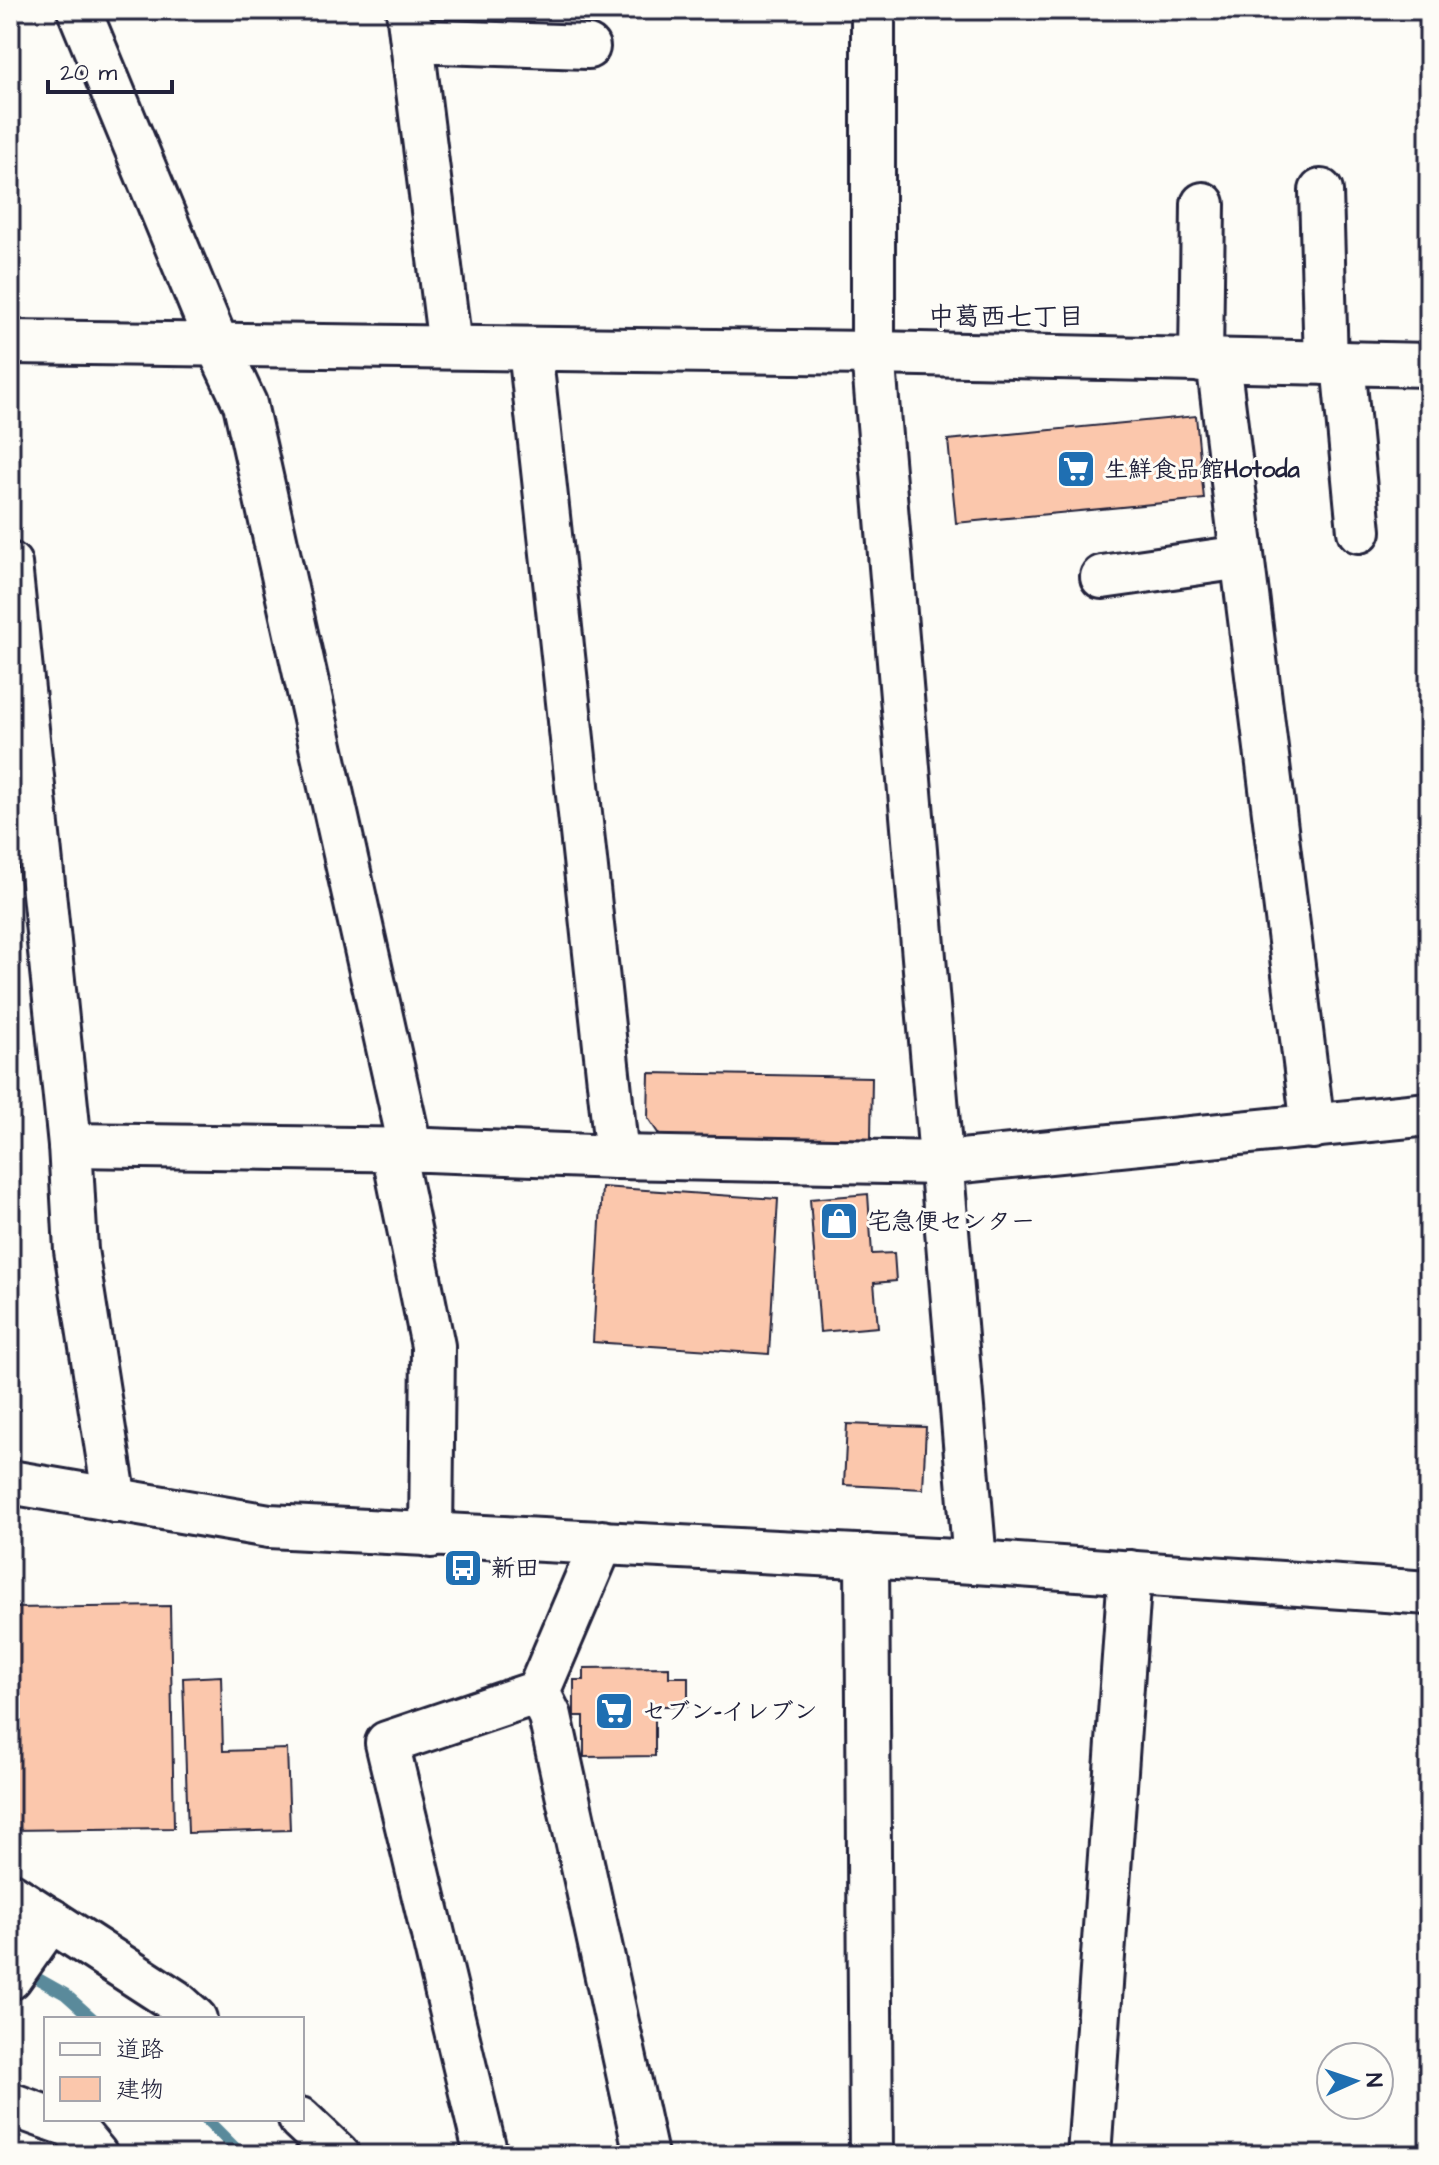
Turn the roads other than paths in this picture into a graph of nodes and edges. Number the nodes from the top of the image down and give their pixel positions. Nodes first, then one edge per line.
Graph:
1 (79, 10) edge
2 (873, 10) edge
3 (410, 26) edge
4 (588, 47) dead end
5 (1321, 191) dead end
6 (1203, 204) dead end
7 (10, 342) edge
8 (217, 344) junction
9 (450, 347) junction
10 (530, 349) junction
11 (873, 353) junction
12 (1210, 361) junction
13 (1334, 363) junction
14 (1429, 365) edge
15 (1359, 531) dead end
16 (1242, 557) junction
17 (10, 564) edge
18 (1102, 577) dead end
19 (26, 872) edge
20 (1429, 1114) edge
21 (1313, 1127) junction
22 (70, 1145) junction
23 (402, 1150) junction
24 (617, 1157) junction
25 (942, 1163) junction
26 (10, 1482) edge
27 (115, 1501) junction
28 (431, 1536) junction
29 (602, 1542) junction
30 (867, 1556) junction
31 (975, 1562) junction
32 (1130, 1572) junction
33 (1429, 1593) edge
34 (538, 1692) junction
35 (10, 1894) edge
36 (51, 1920) junction
37 (10, 1978) edge
38 (193, 2017) edge
39 (10, 2104) edge
40 (44, 2116) edge
41 (58, 2121) edge
42 (302, 2121) edge
43 (96, 2155) edge
44 (338, 2155) edge
45 (486, 2155) edge
46 (646, 2155) edge
47 (871, 2155) edge
48 (1089, 2155) edge

1 - 8 street
2 - 11 street
3 - 4 street
3 - 9 street
5 - 13 street
6 - 12 street
7 - 8 street
8 - 9 street
8 - 23 street
9 - 10 street
10 - 11 street
10 - 24 street
11 - 12 street
11 - 25 street
12 - 13 street
12 - 16 street
13 - 14 street
13 - 15 street
16 - 18 street
16 - 21 street
17 - 19 street
19 - 22 street
20 - 21 street
21 - 25 street
22 - 23 street
22 - 27 street
23 - 24 street
23 - 28 street
24 - 25 street
25 - 31 street
26 - 27 street
27 - 28 street
28 - 29 street
29 - 30 street
29 - 34 street
30 - 31 street
30 - 47 street
31 - 32 street
32 - 33 street
32 - 48 street
34 - 45 street
34 - 46 street
35 - 36 street
36 - 37 street
36 - 38 street
39 - 40 street
41 - 43 street
42 - 44 street

